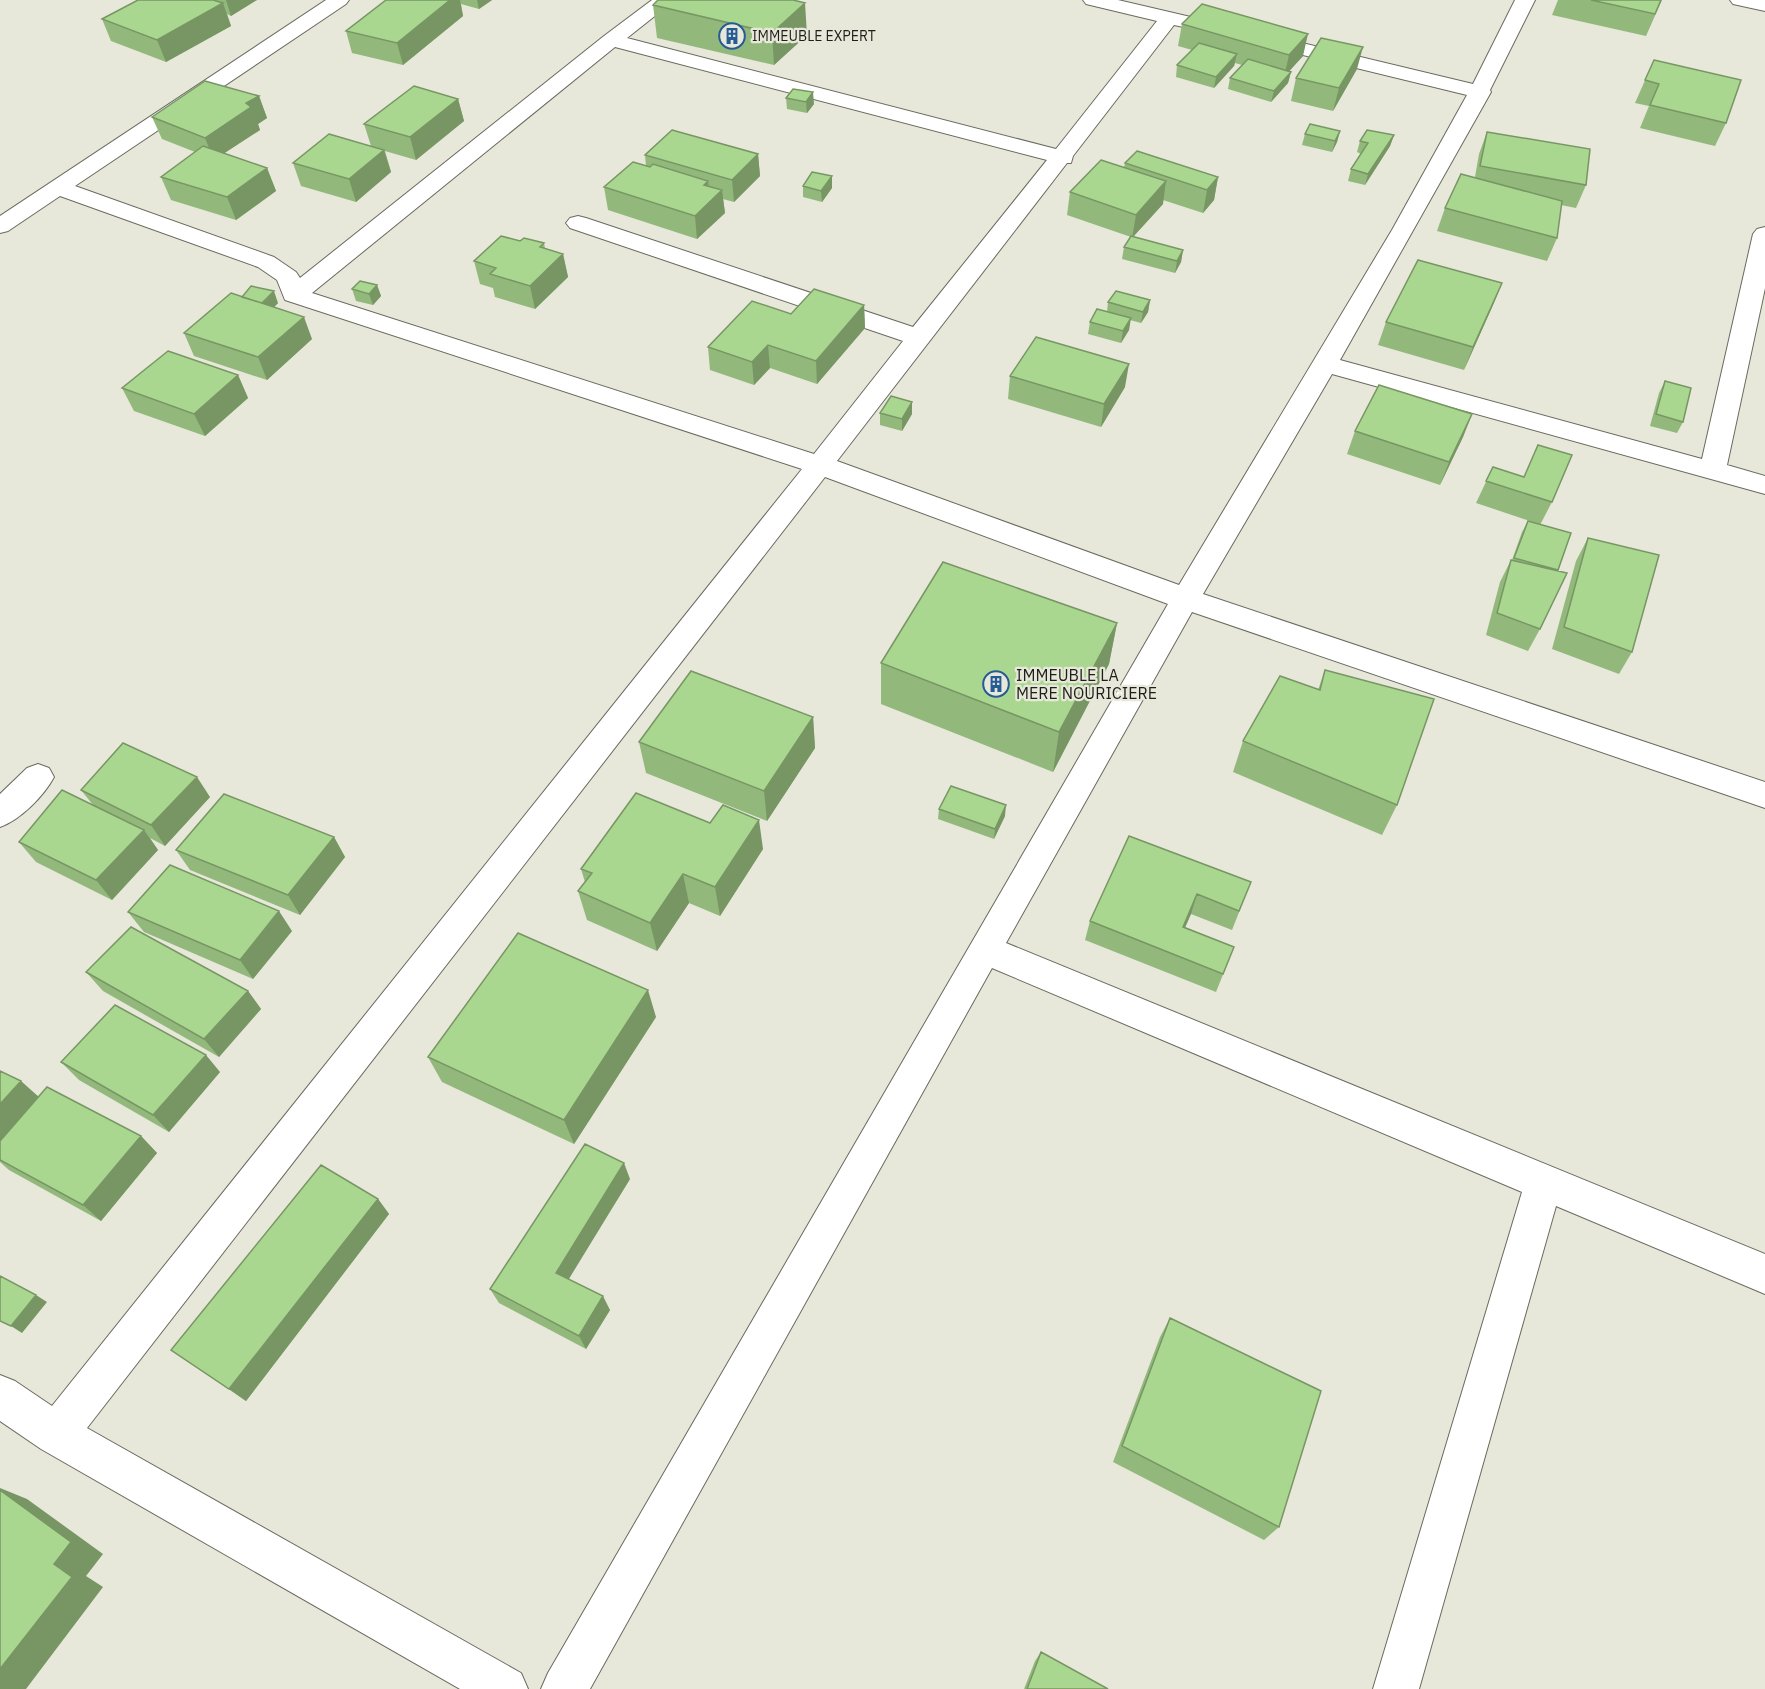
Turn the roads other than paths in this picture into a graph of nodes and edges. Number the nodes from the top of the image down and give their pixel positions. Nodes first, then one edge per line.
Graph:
1 (339, 0) edge
2 (664, 0) edge
3 (1092, 0) edge
4 (1525, 0) edge
5 (1740, 0) edge
6 (1765, 5) edge
7 (1170, 17) junction
8 (1205, 26) edge
9 (1239, 34) edge
10 (611, 40) junction
11 (1481, 92) junction
12 (1063, 158) junction
13 (57, 187) junction
14 (578, 223) dead end
15 (0, 226) edge
16 (1765, 234) edge
17 (294, 295) junction
18 (917, 337) junction
19 (1328, 364) junction
20 (820, 465) junction
21 (1713, 470) junction
22 (1765, 485) edge
23 (1186, 599) junction
24 (39, 777) dead end
25 (1765, 795) edge
26 (0, 814) edge
27 (985, 950) junction
28 (1544, 1182) junction
29 (1765, 1274) edge
30 (0, 1396) edge
31 (56, 1434) junction
32 (505, 1689) edge
33 (564, 1689) edge
34 (1396, 1689) edge

1 - 13 street
2 - 10 street
3 - 7 street
4 - 11 street
5 - 6 street
7 - 8 street
7 - 12 street
9 - 11 street
10 - 12 street
10 - 17 street
11 - 19 street
12 - 18 street
13 - 15 street
13 - 17 street
14 - 18 street
16 - 21 street
17 - 20 street
18 - 20 street
19 - 21 street
19 - 23 street
20 - 23 street
20 - 31 street
21 - 22 street
23 - 25 street
23 - 27 street
24 - 26 street
27 - 28 street
27 - 33 street
28 - 29 street
28 - 34 street
30 - 31 street
31 - 32 street

